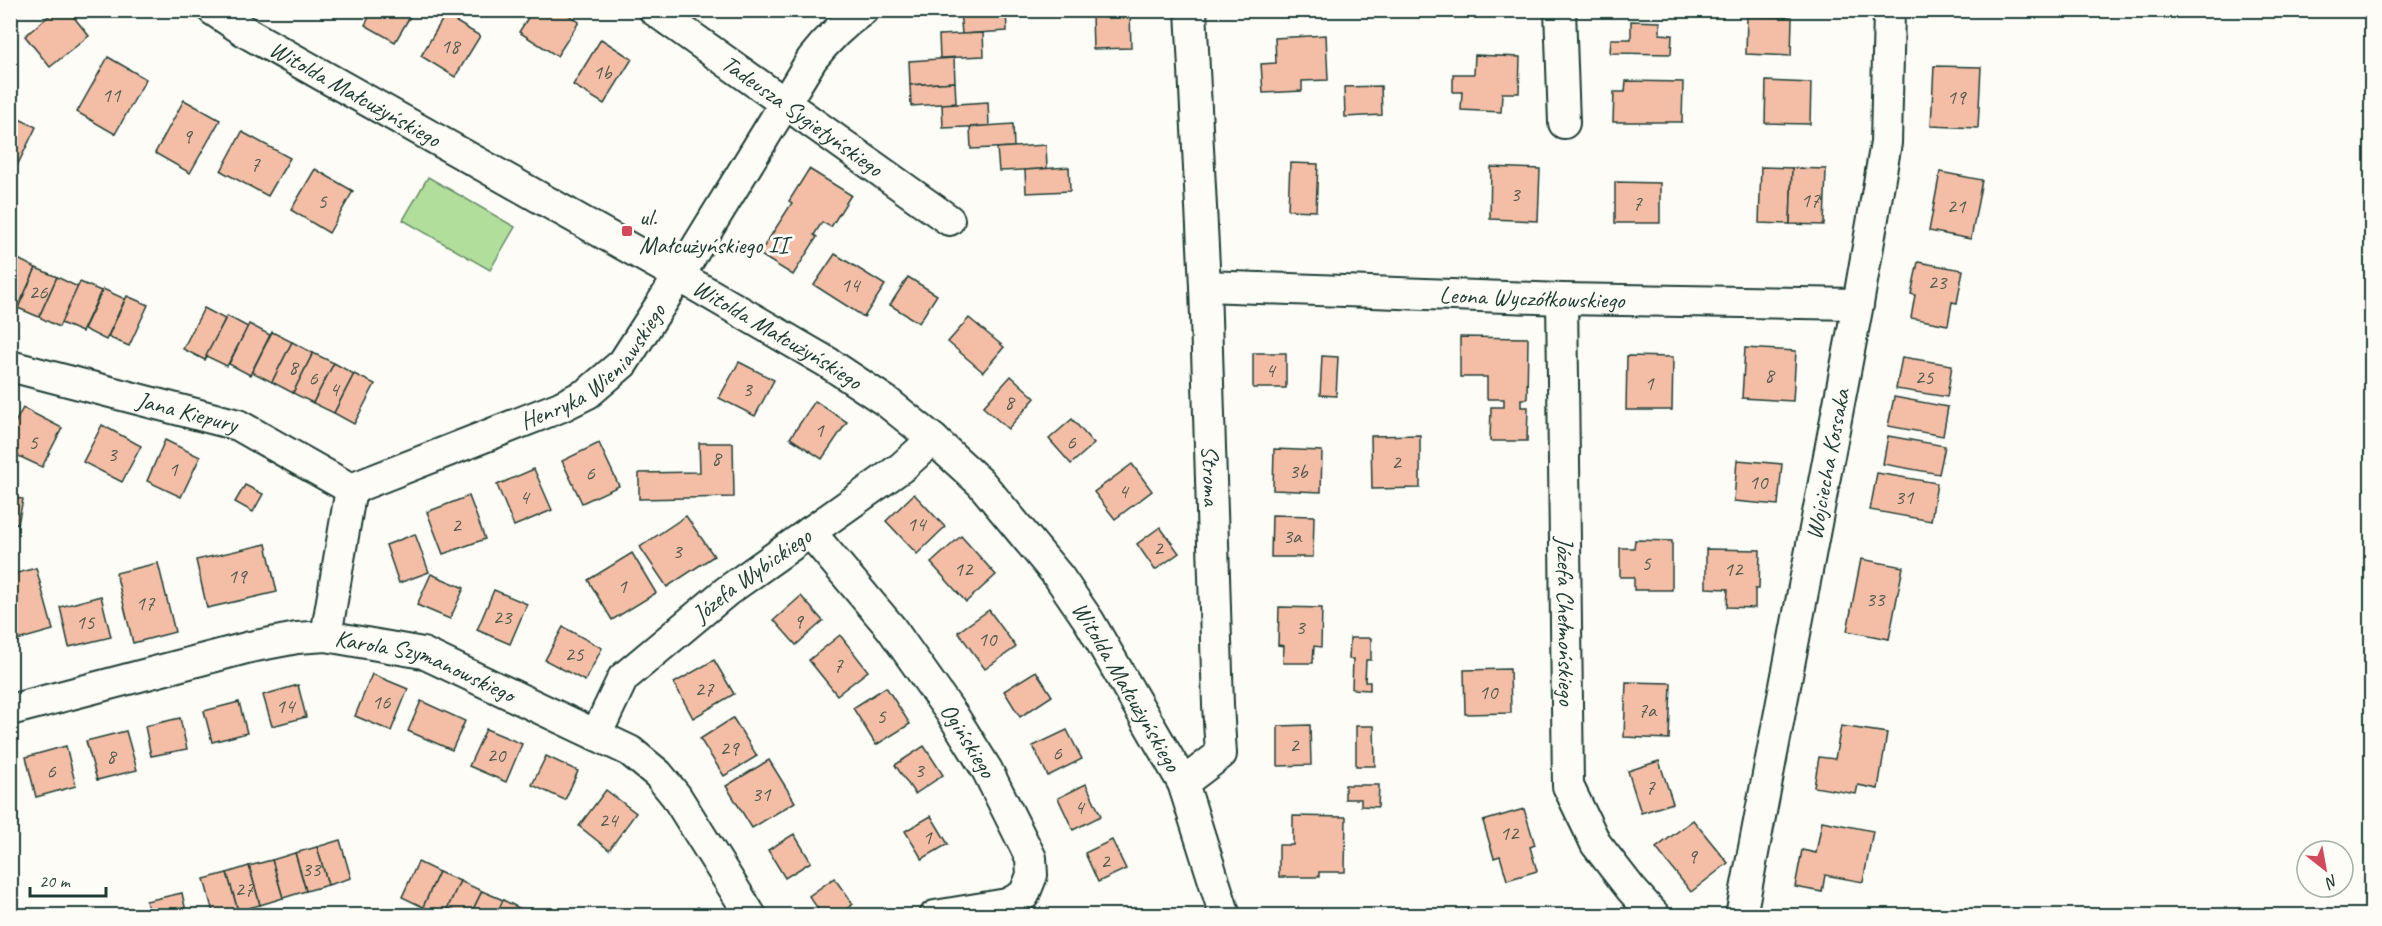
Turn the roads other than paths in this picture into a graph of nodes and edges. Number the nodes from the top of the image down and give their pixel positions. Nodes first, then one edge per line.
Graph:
1 (213, 10) edge
2 (654, 10) edge
3 (863, 10) edge
4 (1191, 10) edge
5 (1560, 10) edge
6 (1889, 10) edge
7 (783, 102) junction
8 (1564, 123) dead end
9 (949, 220) dead end
10 (679, 276) junction
11 (1205, 286) junction
12 (1563, 299) junction
13 (1858, 304) junction
14 (10, 366) edge
15 (933, 439) junction
16 (351, 489) junction
17 (810, 532) junction
18 (326, 636) junction
19 (10, 710) edge
20 (597, 735) junction
21 (1183, 783) junction
22 (751, 915) edge
23 (935, 915) edge
24 (1226, 915) edge
25 (1655, 915) edge
26 (1741, 915) edge

1 - 10 street, Witolda Małcużyńskiego
2 - 7 street, Tadeusza Sygietyńskiego
3 - 7 street, Henryka Wieniawskiego
4 - 11 street, Stroma
5 - 8 street
6 - 13 street, Wojciecha Kossaka
7 - 9 street, Tadeusza Sygietyńskiego
7 - 10 street, Henryka Wieniawskiego
10 - 15 street, Witolda Małcużyńskiego
10 - 16 street, Henryka Wieniawskiego
11 - 12 street, Leona Wyczółkowskiego
11 - 21 street, Stroma
12 - 13 street, Leona Wyczółkowskiego
12 - 25 street, Józefa Chełmońskiego
13 - 26 street, Wojciecha Kossaka
14 - 16 street, Jana Kiepury
15 - 17 street, Józefa Wybickiego
15 - 21 street, Witolda Małcużyńskiego
16 - 18 street
17 - 20 street, Józefa Wybickiego
17 - 23 street, Ogińskiego
18 - 19 street, Karola Szymanowskiego
18 - 20 street, Karola Szymanowskiego
20 - 22 street, Karola Szymanowskiego
21 - 24 street

